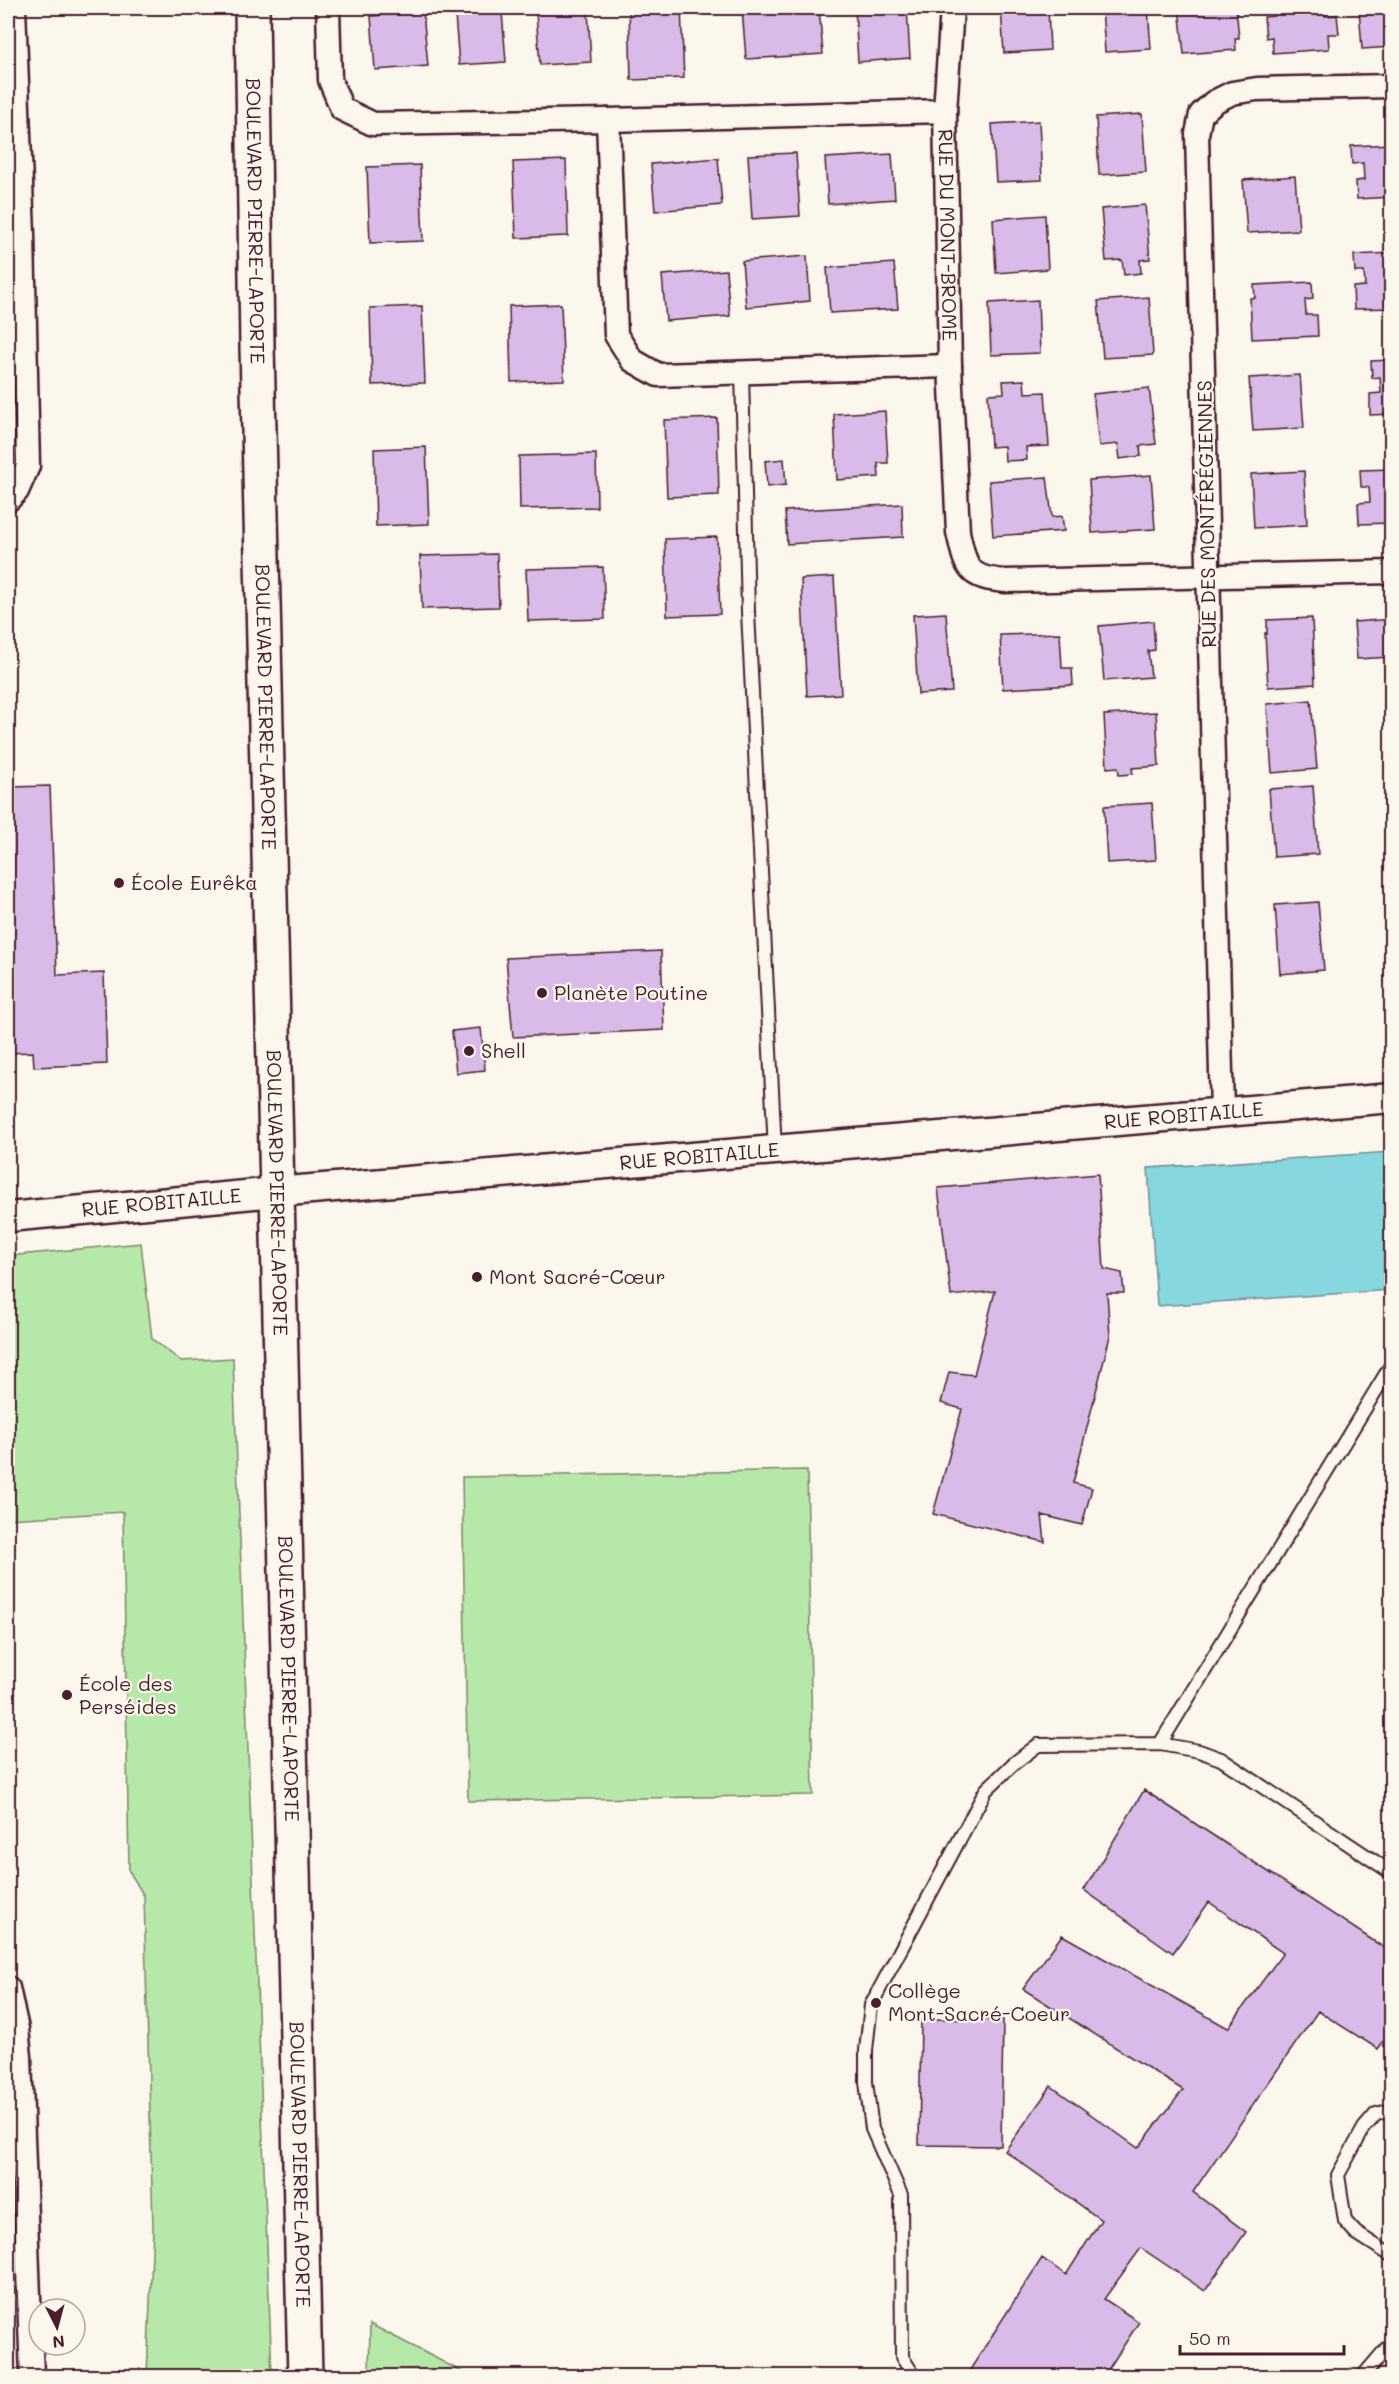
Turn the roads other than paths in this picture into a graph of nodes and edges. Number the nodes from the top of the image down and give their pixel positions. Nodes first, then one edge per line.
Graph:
1 (14, 8) edge
2 (252, 8) edge
3 (328, 8) edge
4 (952, 8) edge
5 (1392, 86) edge
6 (945, 111) junction
7 (608, 120) junction
8 (15, 234) edge
9 (950, 366) junction
10 (742, 373) junction
11 (8, 500) edge
12 (1392, 572) edge
13 (1209, 576) junction
14 (1392, 1098) edge
15 (1222, 1112) junction
16 (775, 1150) junction
17 (276, 1192) junction
18 (8, 1217) edge
19 (1392, 1364) edge
20 (1160, 1744) junction
21 (1392, 1873) edge
22 (8, 1988) edge
23 (1392, 2110) edge
24 (1392, 2256) edge
25 (1392, 2342) edge
26 (32, 2376) edge
27 (305, 2376) edge
28 (914, 2376) edge
29 (1363, 2376) edge

1 - 8 street
2 - 17 main road, BOULEVARD PIERRE-LAPORTE
3 - 7 street, RUE DU MONT-BROME
4 - 6 street
5 - 13 street, RUE DES MONTÉRÉGIENNES
6 - 7 street, RUE DU MONT-BROME
6 - 9 street, RUE DU MONT-BROME
7 - 10 street
8 - 11 street
9 - 10 street
9 - 13 street, RUE DU MONT-BROME
10 - 16 lane
12 - 13 street, RUE DU MONT-BROME
13 - 15 street, RUE DES MONTÉRÉGIENNES
14 - 15 street, RUE ROBITAILLE
15 - 16 street, RUE ROBITAILLE
16 - 17 street, RUE ROBITAILLE
17 - 18 street, RUE ROBITAILLE
17 - 27 main road, BOULEVARD PIERRE-LAPORTE
19 - 20 lane
20 - 21 lane
20 - 28 lane
22 - 26 street
23 - 24 lane
25 - 29 lane

